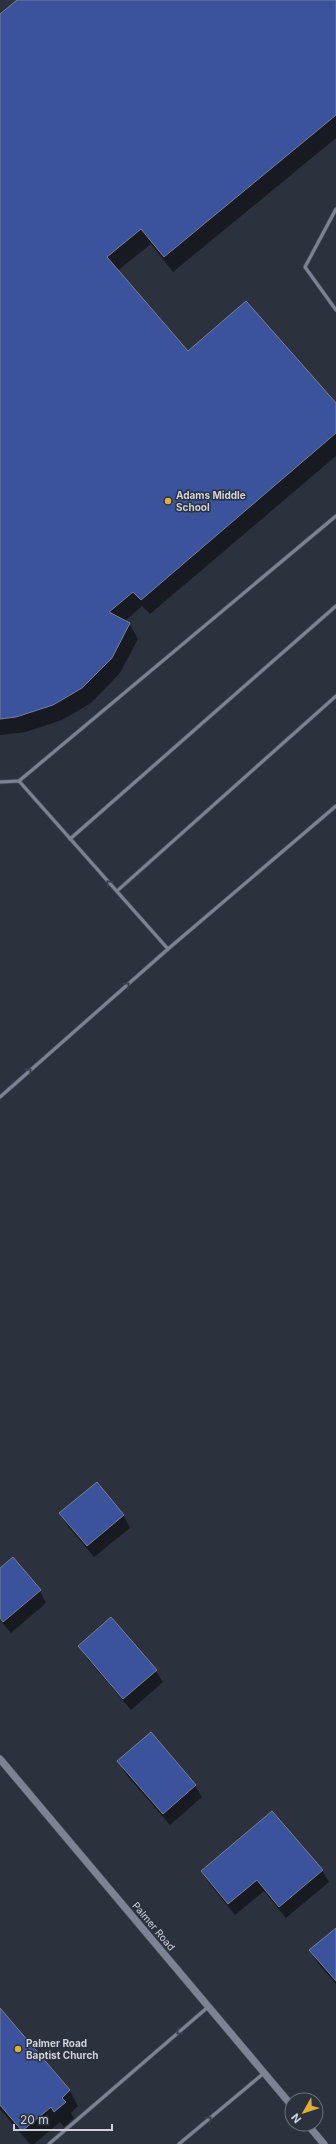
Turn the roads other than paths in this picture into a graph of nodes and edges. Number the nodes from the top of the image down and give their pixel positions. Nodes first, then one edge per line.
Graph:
1 (336, 209) edge
2 (336, 310) edge
3 (336, 516) edge
4 (336, 606) edge
5 (336, 696) edge
6 (19, 781) junction
7 (0, 782) edge
8 (336, 806) edge
9 (70, 839) junction
10 (117, 891) junction
11 (168, 949) junction
12 (0, 1097) edge
13 (0, 1759) edge
14 (208, 2007) junction
15 (264, 2073) junction
16 (284, 2097) edge
17 (314, 2132) edge
18 (48, 2144) edge
19 (179, 2144) edge
20 (324, 2144) edge

1 - 2 lane
3 - 6 lane
4 - 9 lane
5 - 10 lane
6 - 7 lane
6 - 9 lane
8 - 11 lane
10 -> 9 lane
10 - 11 lane
12 -> 11 lane
13 - 14 street, Palmer Road
14 - 15 street, Palmer Road
14 -> 18 lane
15 - 16 street, Palmer Road
19 -> 15 lane
17 - 20 street

